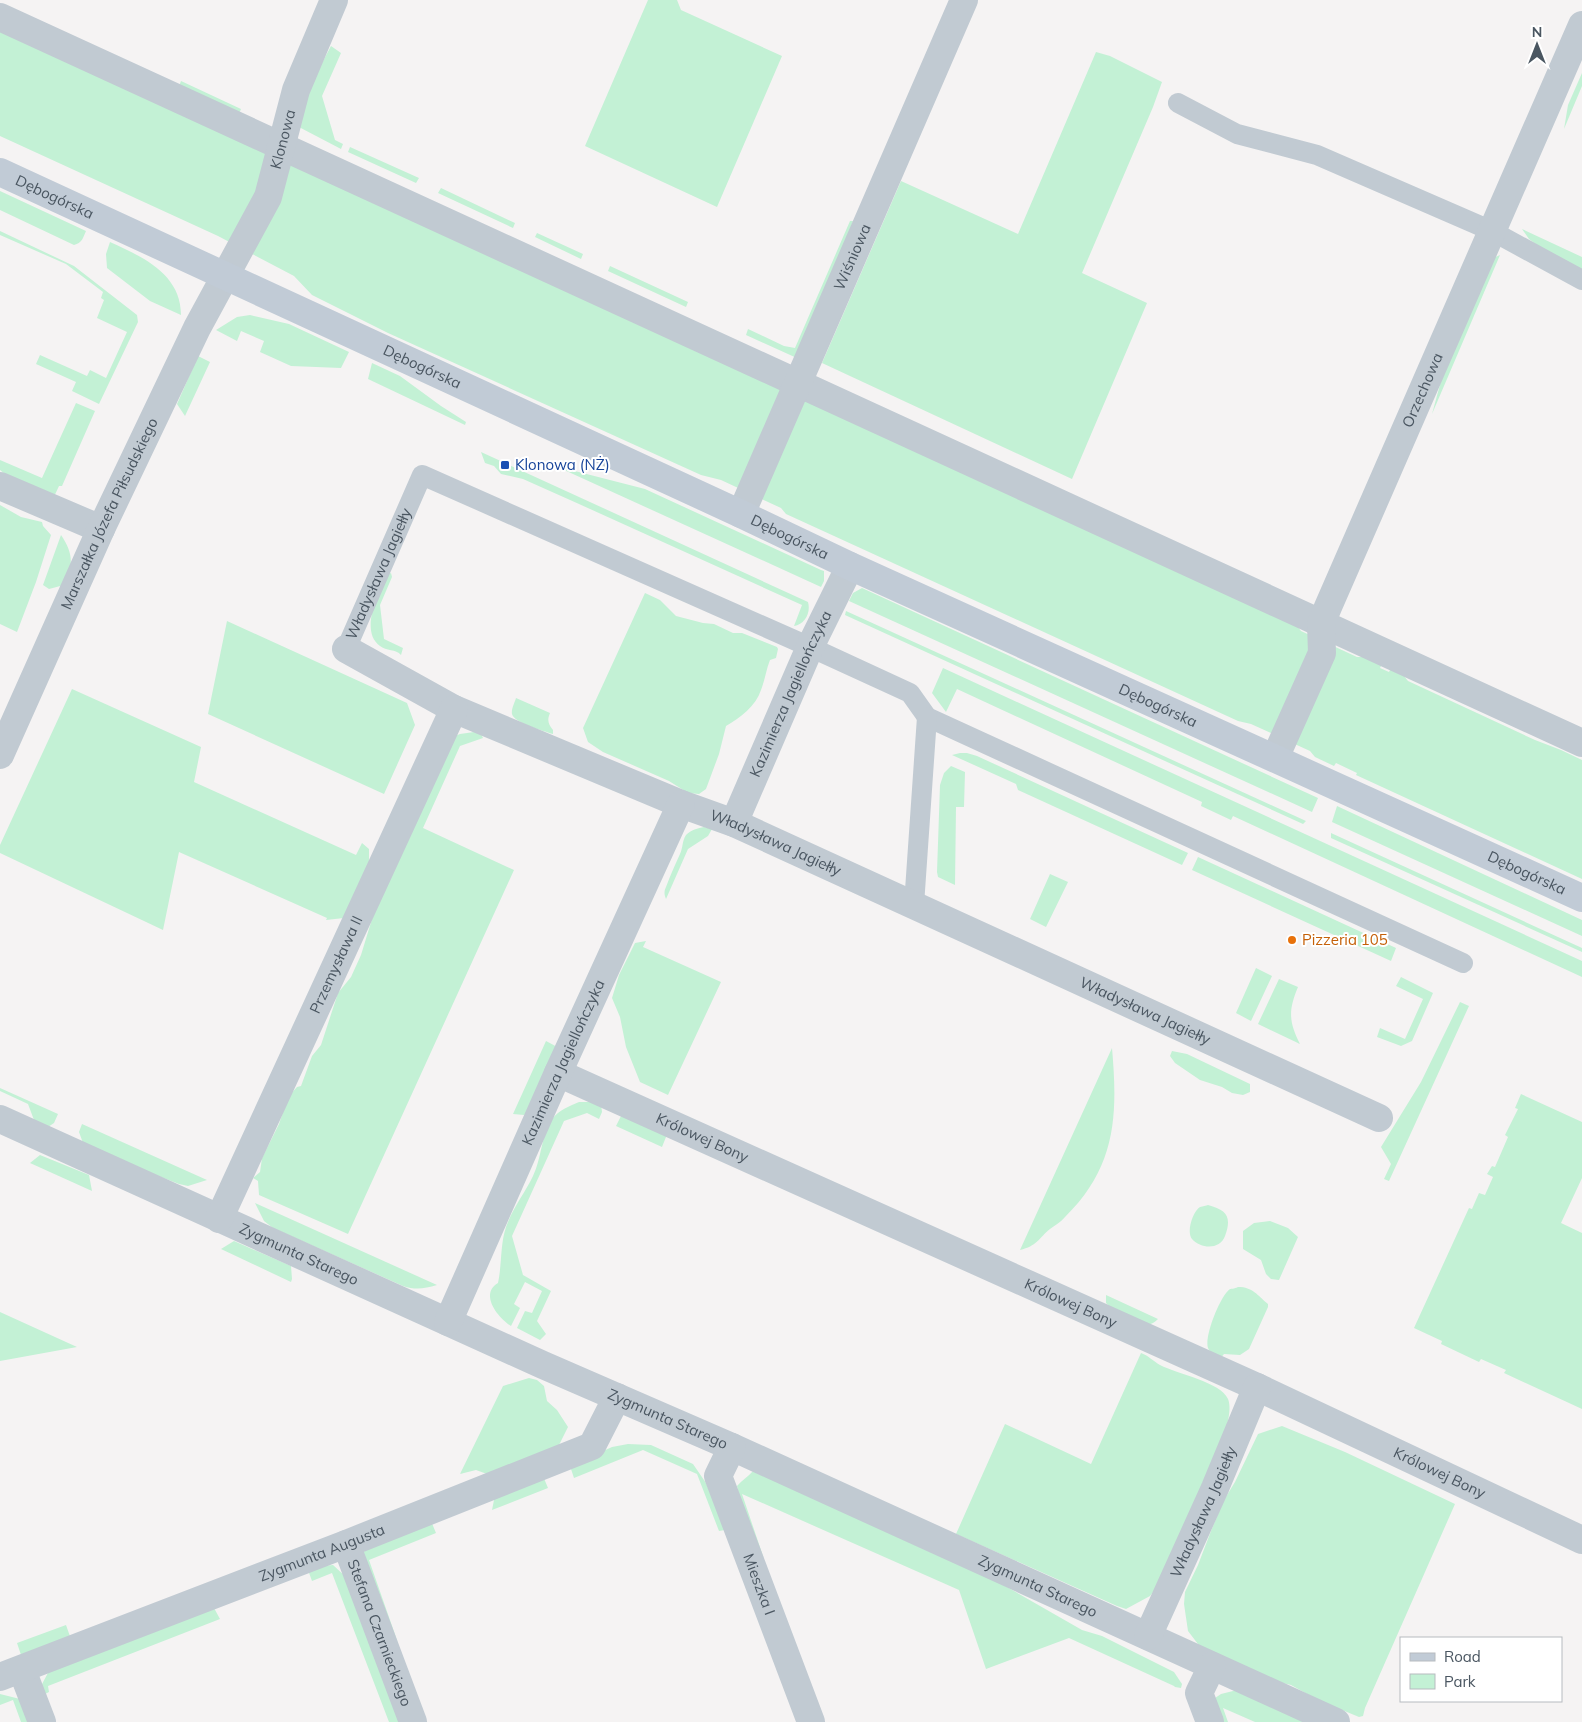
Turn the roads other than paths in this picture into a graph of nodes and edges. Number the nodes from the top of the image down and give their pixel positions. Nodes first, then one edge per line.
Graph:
1 (334, 0) edge
2 (964, 0) edge
3 (0, 16) edge
4 (1582, 25) edge
5 (1178, 103) dead end
6 (282, 145) junction
7 (0, 172) edge
8 (1492, 231) junction
9 (226, 276) junction
10 (1582, 280) edge
11 (798, 384) junction
12 (0, 486) edge
13 (741, 514) junction
14 (101, 528) junction
15 (850, 566) junction
16 (1321, 624) junction
17 (810, 647) junction
18 (346, 650) joint
19 (454, 709) junction
20 (926, 717) junction
21 (1582, 743) edge
22 (0, 756) edge
23 (1275, 758) junction
24 (681, 804) junction
25 (734, 823) junction
26 (1582, 898) edge
27 (914, 905) junction
28 (1463, 964) dead end
29 (558, 1073) junction
30 (1379, 1118) dead end
31 (0, 1120) edge
32 (219, 1219) junction
33 (448, 1322) junction
34 (1257, 1387) junction
35 (616, 1397) junction
36 (732, 1447) junction
37 (1582, 1540) edge
38 (346, 1544) junction
39 (1148, 1636) junction
40 (1212, 1666) junction
41 (11, 1673) edge
42 (42, 1722) edge
43 (413, 1722) edge
44 (811, 1722) edge
45 (1210, 1722) edge
46 (1336, 1722) edge

1 - 6 street, Klonowa
2 - 11 street, Wiśniowa
3 - 6 street
4 - 8 street, Orzechowa
5 - 8 lane
6 - 9 street, Klonowa
6 - 11 street
7 - 9 main road, Dębogórska
8 - 10 lane
8 - 16 street, Orzechowa
9 - 13 main road, Dębogórska
9 - 14 street, Marszałka Józefa Piłsudskiego
11 - 13 street, Wiśniowa
11 - 16 street
12 - 14 street
13 - 15 main road, Dębogórska
14 - 22 street, Marszałka Józefa Piłsudskiego
15 - 17 street, Kazimierza Jagiellończyka
15 - 23 main road, Dębogórska
16 - 21 street
16 - 23 street, Orzechowa
17 - 18 lane, Władysława Jagiełły
17 - 20 lane
17 - 25 street, Kazimierza Jagiellończyka
18 - 19 street, Władysława Jagiełły
19 - 24 street, Władysława Jagiełły
19 - 32 street, Przemysława II
20 - 27 lane
20 - 28 lane
23 - 26 main road, Dębogórska
24 - 25 street, Władysława Jagiełły
24 - 29 street, Kazimierza Jagiellończyka
25 - 27 street, Władysława Jagiełły
27 - 30 street, Władysława Jagiełły
29 - 33 street, Kazimierza Jagiellończyka
29 - 34 street, Królowej Bony
31 - 32 street, Zygmunta Starego
32 - 33 street, Zygmunta Starego
33 - 35 street, Zygmunta Starego
34 - 37 street, Królowej Bony
34 - 39 street, Władysława Jagiełły
35 - 36 street, Zygmunta Starego
35 - 38 street, Zygmunta Augusta
36 - 39 street, Zygmunta Starego
36 - 44 street, Mieszka I
38 - 41 street, Zygmunta Augusta
38 - 43 street, Stefana Czarnieckiego
39 - 40 street, Zygmunta Starego
40 - 45 street
40 - 46 street, Zygmunta Starego
41 - 42 street

